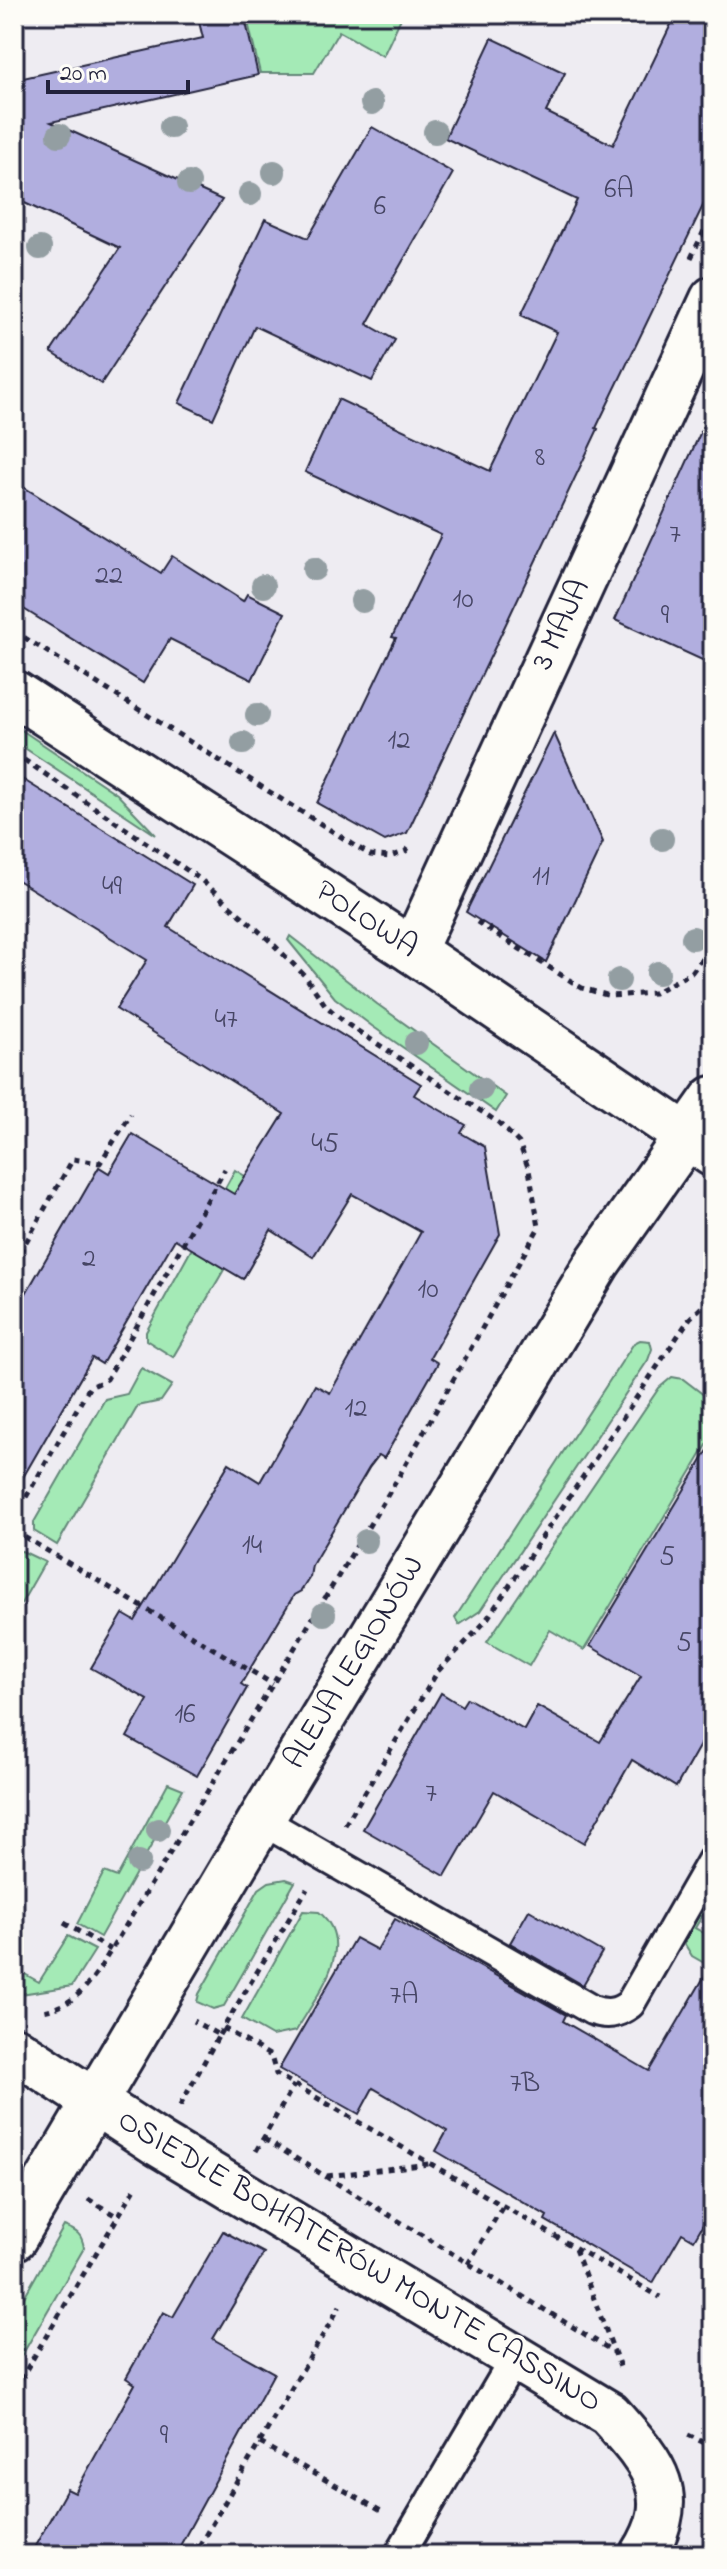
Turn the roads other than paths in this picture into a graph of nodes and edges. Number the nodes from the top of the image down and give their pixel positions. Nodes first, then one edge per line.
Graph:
1 (699, 284) edge
2 (14, 693) edge
3 (413, 951) junction
4 (713, 1099) edge
5 (700, 1146) edge
6 (261, 1820) junction
7 (713, 1859) edge
8 (14, 2049) edge
9 (94, 2100) junction
10 (14, 2238) edge
11 (515, 2358) junction
12 (399, 2555) edge
13 (643, 2555) edge

1 - 3 street, 3 MAJA
2 - 3 street, POLOWA
3 - 5 street, POLOWA
4 - 5 street, ALEJA LEGIONÓW
5 - 6 street, ALEJA LEGIONÓW
6 - 7 lane
6 - 9 street, ALEJA LEGIONÓW
8 - 9 street, OSIEDLE BOHATERÓW MONTE CASSINO
9 - 10 street, ALEJA LEGIONÓW
9 - 11 street, OSIEDLE BOHATERÓW MONTE CASSINO
11 - 12 lane
11 - 13 street, OSIEDLE BOHATERÓW MONTE CASSINO

